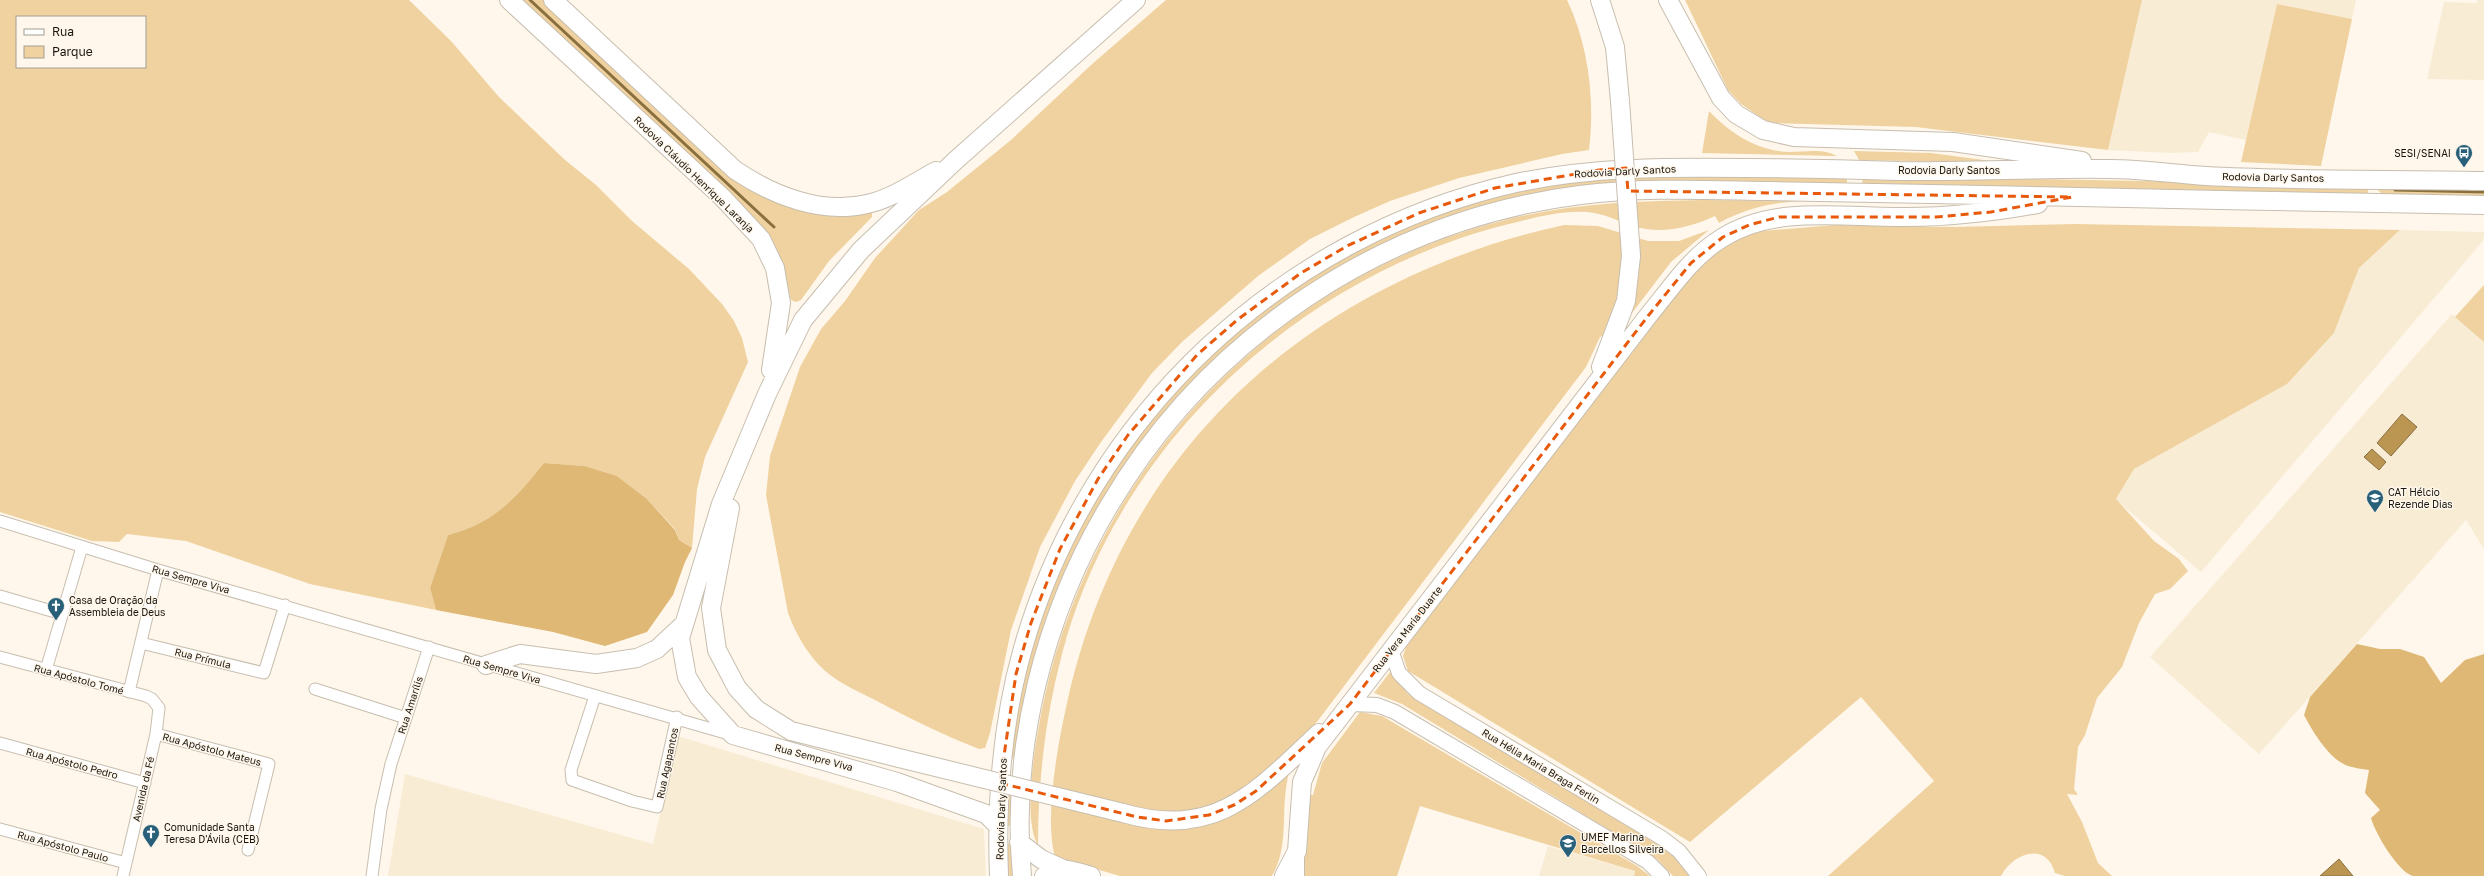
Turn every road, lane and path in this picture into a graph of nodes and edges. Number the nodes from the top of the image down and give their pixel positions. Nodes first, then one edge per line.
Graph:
1 (509, 0) edge
2 (553, 0) edge
3 (1136, 0) edge
4 (1600, 0) edge
5 (1668, 0) edge
6 (956, 160) junction
7 (2116, 169) junction
8 (2484, 181) edge
9 (2072, 197) junction
10 (2484, 205) edge
11 (767, 394) junction
12 (1564, 425) junction
13 (739, 460) junction
14 (0, 521) edge
15 (82, 547) junction
16 (158, 570) junction
17 (0, 596) edge
18 (285, 605) junction
19 (62, 614) junction
20 (684, 624) junction
21 (141, 643) junction
22 (429, 647) junction
23 (1391, 650) junction
24 (0, 658) edge
25 (486, 665) junction
26 (46, 670) junction
27 (315, 689) dead end
28 (129, 692) junction
29 (595, 696) junction
30 (156, 703) joint
31 (1350, 704) junction
32 (406, 718) junction
33 (677, 718) junction
34 (156, 734) junction
35 (733, 735) junction
36 (0, 743) edge
37 (145, 783) junction
38 (998, 826) junction
39 (0, 829) edge
40 (1018, 842) junction
41 (248, 850) dead end
42 (1297, 852) junction
43 (126, 863) junction
44 (1062, 871) edge
45 (123, 876) edge
46 (372, 876) edge
47 (999, 876) edge
48 (1022, 876) edge
49 (1044, 876) edge
50 (1091, 876) edge
51 (1284, 876) edge
52 (1297, 876) edge
53 (1662, 876) edge
54 (1699, 876) edge

1 - 11 main road, Rodovia Cláudio Henrique Laranja
2 - 6 main road
3 - 6 main road
4 - 12 main road, bridge
5 - 7 main road
6 - 11 main road
7 - 8 main road, Rodovia Darly Santos
7 - 38 main road, Rodovia Darly Santos
9 - 10 main road, Rodovia Darly Santos
9 - 12 main road
9 - 40 main road, Rodovia Darly Santos
11 - 13 main road
12 - 23 main road, Rua Vera Maria Duarte
13 - 20 main road
13 - 31 main road, bridge
14 - 15 street, Rua Sempre Viva
15 - 16 street, Rua Sempre Viva
15 - 19 street
16 - 18 street, Rua Sempre Viva
16 - 21 street
17 - 19 street
18 - 21 street, Rua Prímula
18 - 22 street, Rua Sempre Viva
19 - 26 street
20 - 25 main road
20 - 35 main road
21 - 28 street
22 - 25 street, Rua Sempre Viva
22 - 32 street, Rua Amarílis
23 - 31 main road, Rua Vera Maria Duarte
23 - 54 street, Rua Hélia Maria Braga Ferlin
24 - 26 street, Rua Apóstolo Tomé
25 - 29 street, Rua Sempre Viva
26 - 28 street, Rua Apóstolo Tomé
27 - 32 street
28 - 30 street, Rua Apóstolo Tomé
29 - 33 street, Rua Sempre Viva
29 - 33 street, Rua Agapantos
30 - 34 street, Avenida da Fé
31 - 42 main road, Rua Vera Maria Duarte
31 - 53 street
32 - 46 street, Rua Amarílis
33 - 35 street, Rua Sempre Viva
34 - 37 street, Avenida da Fé
34 - 41 street, Rua Apóstolo Mateus
35 - 38 main road, Rua Sempre Viva
36 - 37 street, Rua Apóstolo Pedro
37 - 43 street, Avenida da Fé
38 - 47 main road, Rodovia Darly Santos
39 - 43 street, Rua Apóstolo Paulo
40 - 44 main road
40 - 48 main road, Rodovia Darly Santos
42 - 51 main road, Rua Vera Maria Duarte
42 - 52 street, Rua Vera Maria Duarte
43 - 45 street, Avenida da Fé
44 - 49 main road
44 - 50 main road

